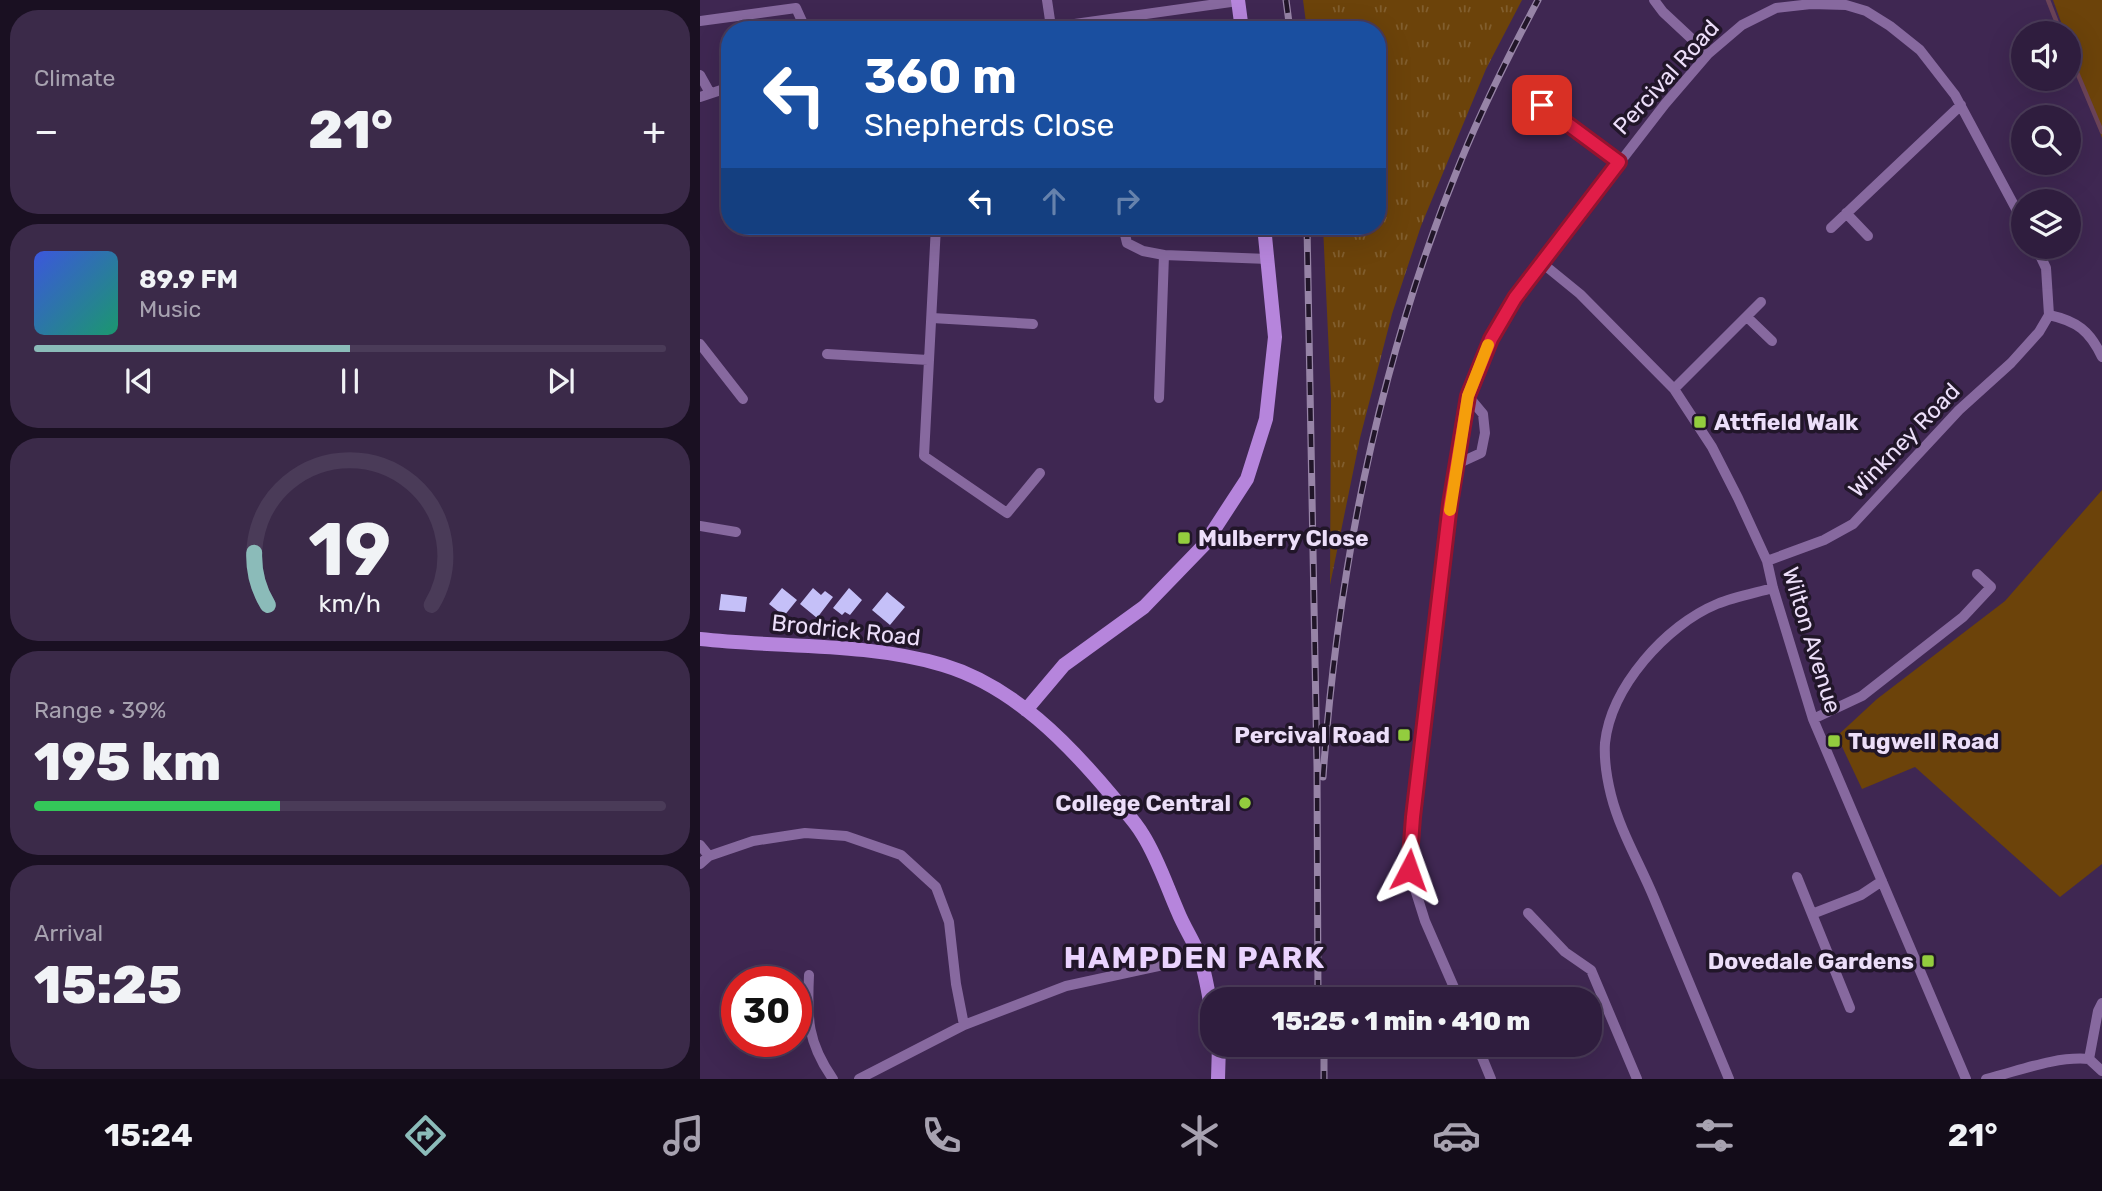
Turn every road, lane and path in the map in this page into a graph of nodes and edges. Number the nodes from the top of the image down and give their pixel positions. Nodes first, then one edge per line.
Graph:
1 (1047, 0) edge
2 (1238, 0) edge
3 (1654, 0) edge
4 (1847, 3) edge
5 (700, 21) edge
6 (802, 21) edge
7 (1050, 21) edge
8 (1093, 21) edge
9 (1241, 21) edge
10 (1709, 54) junction
11 (700, 75) edge
12 (1523, 91) dead end
13 (705, 95) edge
14 (1961, 105) junction
15 (1619, 162) junction
16 (2011, 199) edge
17 (1846, 213) junction
18 (1831, 228) dead end
19 (936, 235) edge
20 (1125, 235) edge
21 (1265, 235) edge
22 (1868, 236) dead end
23 (1164, 255) junction
24 (1268, 259) junction
25 (2042, 259) edge
26 (1542, 263) junction
27 (1761, 302) dead end
28 (2049, 315) junction
29 (1747, 317) junction
30 (932, 318) junction
31 (1034, 324) dead end
32 (1772, 341) dead end
33 (700, 344) edge
34 (827, 354) dead end
35 (2102, 357) edge
36 (929, 360) junction
37 (1674, 389) junction
38 (1468, 396) junction
39 (1159, 398) dead end
40 (743, 399) dead end
41 (1457, 464) junction
42 (1040, 473) dead end
43 (700, 526) edge
44 (736, 532) dead end
45 (1767, 561) junction
46 (1977, 574) dead end
47 (1773, 588) junction
48 (700, 639) edge
49 (1026, 710) junction
50 (1813, 719) junction
51 (700, 845) edge
52 (704, 860) edge
53 (1797, 877) dead end
54 (1882, 881) junction
55 (1528, 914) dead end
56 (1812, 914) junction
57 (1200, 957) junction
58 (1206, 987) edge
59 (1454, 987) edge
60 (2102, 1003) edge
61 (1850, 1008) dead end
62 (964, 1025) junction
63 (812, 1035) edge
64 (1220, 1057) edge
65 (1482, 1057) edge
66 (2089, 1059) junction
67 (2102, 1071) edge
68 (833, 1079) edge
69 (859, 1079) edge
70 (1218, 1079) edge
71 (1491, 1079) edge
72 (1637, 1079) edge
73 (1729, 1079) edge
74 (1966, 1079) edge
75 (1986, 1079) edge

1 - 7 street
2 - 8 street
2 - 9 street
3 - 10 street
4 - 10 street, Percival Road
4 - 14 street, Percival Road
5 - 6 street
10 - 15 street, Percival Road
11 - 13 street
12 - 15 street
14 - 16 street, Percival Road
14 - 17 street
15 - 26 street, Percival Road
17 - 18 street
17 - 22 street
19 - 30 street
20 - 23 street
21 - 24 street
23 - 24 street
23 - 39 street
24 - 49 street
25 - 28 street
26 - 37 street, Wilton Avenue
26 - 38 street, Percival Road
27 - 29 street
28 - 35 street
28 - 45 street, Winkney Road
29 - 32 street
29 - 37 street
30 - 31 street
30 - 36 street
33 - 40 street
34 - 36 street
36 - 42 street
37 - 45 street, Wilton Avenue
38 - 41 street, Percival Road
38 - 41 street
41 - 59 street, Percival Road
43 - 44 street
45 - 47 street, Wilton Avenue
46 - 50 street
47 - 50 street, Wilton Avenue
47 - 73 street
48 - 49 street, Brodrick Road
49 - 57 street, Brodrick Road
50 - 54 street, Wilton Avenue
51 - 52 street
52 - 62 street
53 - 56 street
54 - 56 street
54 - 74 street, Wilton Avenue
55 - 72 street
56 - 61 street
57 - 58 street, Brodrick Road
57 - 62 street
60 - 66 street
62 - 69 street
63 - 68 street
64 - 70 street
65 - 71 street
66 - 67 street
66 - 75 street

